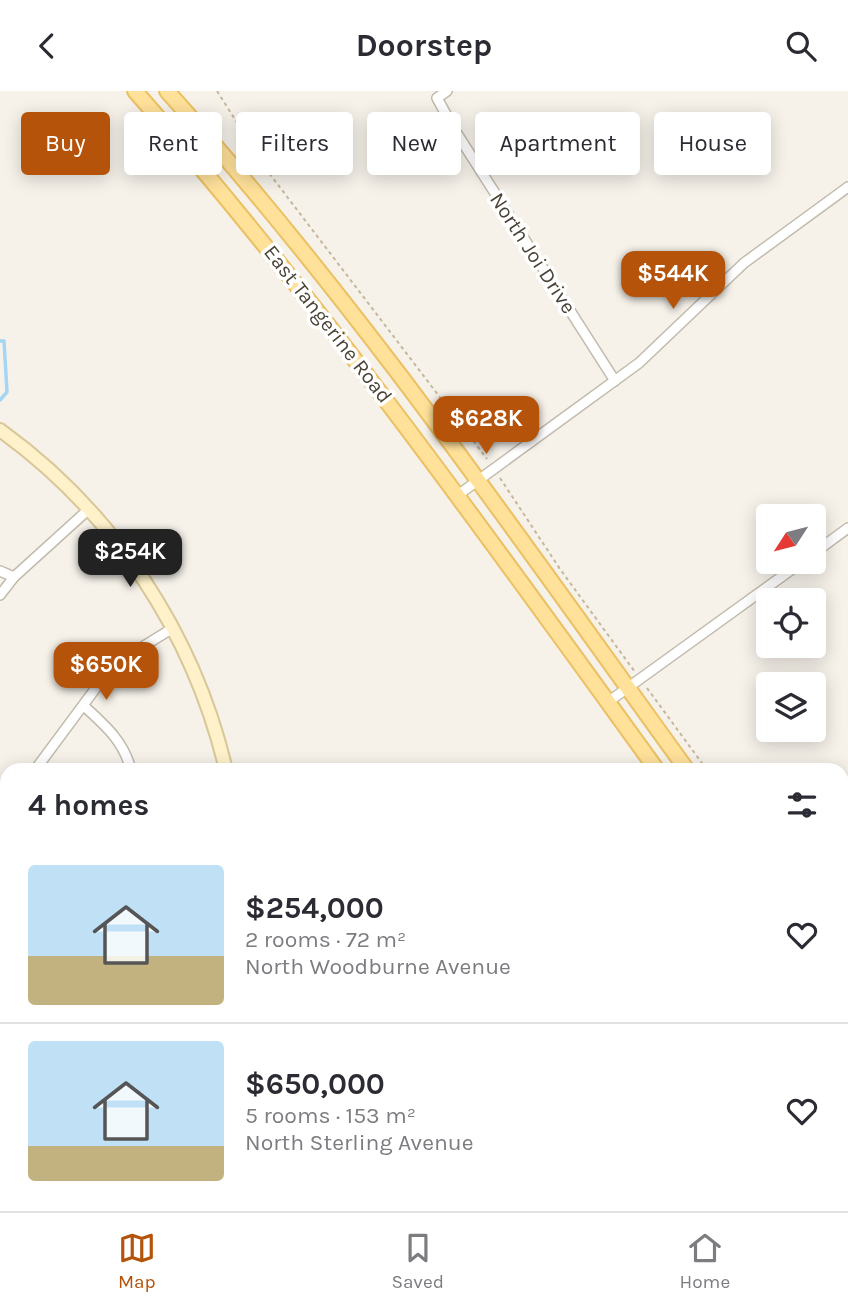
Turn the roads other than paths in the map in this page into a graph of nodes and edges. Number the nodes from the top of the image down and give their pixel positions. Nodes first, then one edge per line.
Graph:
1 (135, 91) edge
2 (167, 91) edge
3 (447, 91) edge
4 (848, 187) edge
5 (615, 381) junction
6 (0, 430) edge
7 (478, 481) junction
8 (458, 495) junction
9 (89, 509) junction
10 (848, 528) edge
11 (826, 544) edge
12 (0, 571) edge
13 (785, 574) edge
14 (13, 577) junction
15 (0, 595) edge
16 (173, 628) junction
17 (628, 688) junction
18 (608, 702) junction
19 (85, 707) junction
20 (41, 763) edge
21 (129, 763) edge
22 (224, 763) edge
23 (652, 763) edge
24 (682, 763) edge

1 - 8 main road, East Tangerine Road
2 - 7 main road, East Tangerine Road
3 - 5 street, North Joi Drive
4 - 5 street
5 - 7 street
6 - 9 street
7 - 8 street
7 - 17 main road, East Tangerine Road
8 - 18 main road, East Tangerine Road
9 - 14 street
9 - 16 street
10 - 11 street
12 - 14 street
13 - 17 street
14 - 15 street
16 - 19 street
16 - 22 street
17 - 18 street
17 - 24 main road, East Tangerine Road
18 - 23 main road, East Tangerine Road
19 - 20 street
19 - 21 street

